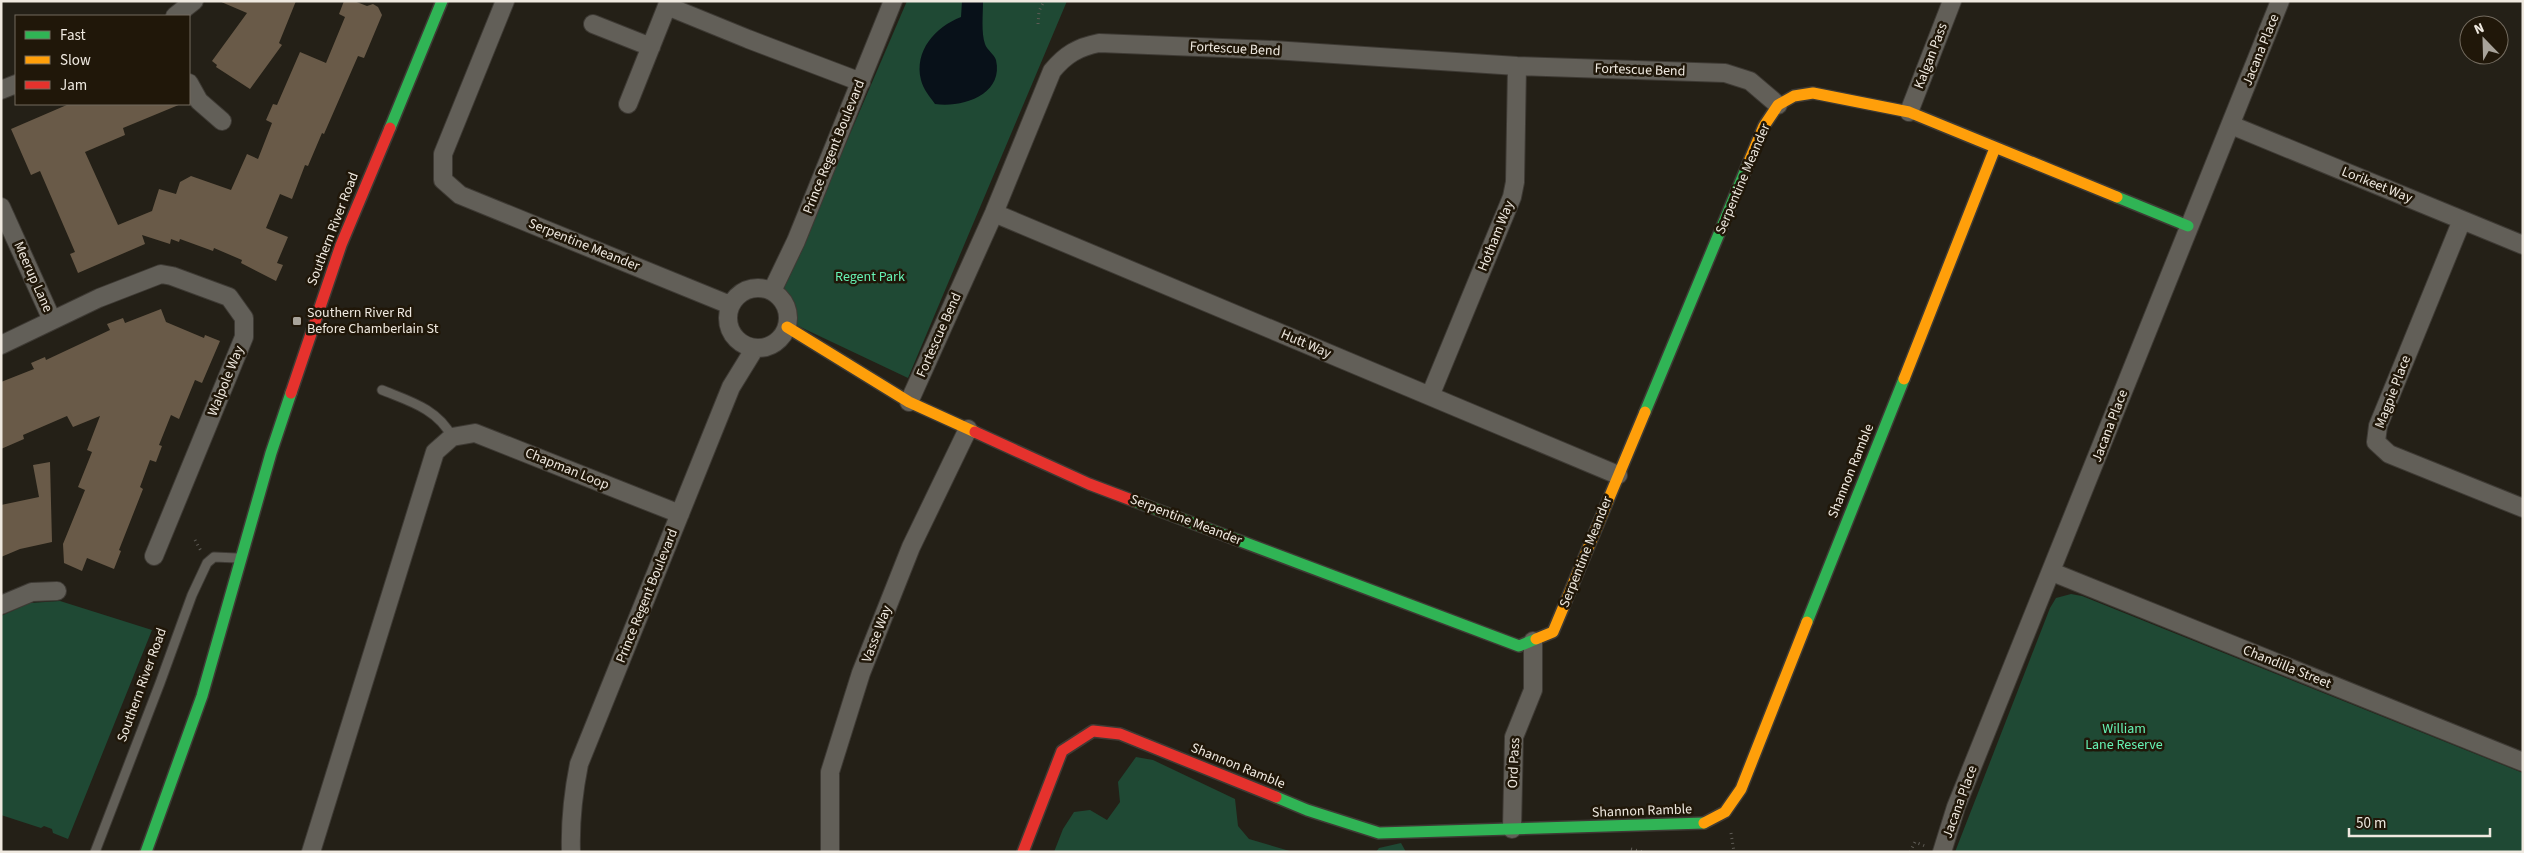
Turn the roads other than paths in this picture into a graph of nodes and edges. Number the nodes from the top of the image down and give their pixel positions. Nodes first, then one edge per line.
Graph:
1 (194, 1) edge
2 (442, 1) edge
3 (505, 1) edge
4 (893, 1) edge
5 (1952, 1) edge
6 (2280, 1) edge
7 (668, 3) edge
8 (176, 15) edge
9 (593, 24) dead end
10 (651, 47) junction
11 (1517, 66) junction
12 (861, 82) junction
13 (15, 84) edge
14 (190, 85) edge
15 (1, 90) edge
16 (628, 104) dead end
17 (1778, 105) junction
18 (1909, 112) junction
19 (222, 121) dead end
20 (2231, 125) junction
21 (1995, 148) junction
22 (1, 207) edge
23 (994, 213) junction
24 (2462, 220) junction
25 (2188, 226) junction
26 (2523, 245) edge
27 (772, 291) junction
28 (730, 305) junction
29 (52, 320) junction
30 (787, 328) junction
31 (1, 345) edge
32 (755, 348) junction
33 (382, 390) dead end
34 (1430, 396) junction
35 (909, 402) junction
36 (968, 429) junction
37 (452, 437) junction
38 (1618, 475) junction
39 (2523, 508) edge
40 (680, 514) junction
41 (154, 556) dead end
42 (240, 559) junction
43 (2052, 572) junction
44 (57, 591) dead end
45 (1, 605) edge
46 (1532, 641) junction
47 (2523, 762) edge
48 (1512, 830) junction
49 (1936, 850) edge
50 (95, 852) edge
51 (146, 852) edge
52 (311, 852) edge
53 (571, 852) edge
54 (830, 852) edge
55 (1023, 852) edge

1 - 8 street
2 - 42 street, Southern River Road
3 - 28 street, Serpentine Meander
4 - 12 street, Prince Regent Boulevard
5 - 18 street, Kalgan Pass
6 - 20 street, Jacana Place
7 - 10 street
7 - 12 street
9 - 10 street
10 - 16 street
11 - 17 street, Fortescue Bend
11 - 23 street, Fortescue Bend
11 - 34 street, Hotham Way
12 - 27 street, Prince Regent Boulevard
13 - 15 street
14 - 19 street
17 - 18 street
17 - 38 street, Serpentine Meander
18 - 21 street
20 - 24 street, Lorikeet Way
20 - 25 street, Jacana Place
21 - 25 street
21 - 48 street, Shannon Ramble
22 - 29 street, Meerup Lane
23 - 34 street, Hutt Way
23 - 35 street, Fortescue Bend
24 - 26 street, Lorikeet Way
24 - 39 street, Magpie Place
25 - 43 street, Jacana Place
27 - 28 street
27 - 30 street
28 - 32 street
29 - 31 street, Walpole Way
29 - 41 street, Walpole Way
30 - 32 street
30 - 35 street, Serpentine Meander
32 - 40 street, Prince Regent Boulevard
33 - 37 lane
34 - 38 street, Hutt Way
35 - 36 street, Serpentine Meander
36 - 46 street, Serpentine Meander
36 - 54 street, Vasse Way
37 - 40 street, Chapman Loop
37 - 52 street
38 - 46 street, Serpentine Meander
40 - 53 street, Prince Regent Boulevard
42 - 50 lane, Southern River Road
42 - 51 street, Southern River Road
43 - 47 street, Chandilla Street
43 - 49 street, Jacana Place
44 - 45 street
46 - 48 street, Ord Pass
48 - 55 street, Shannon Ramble

